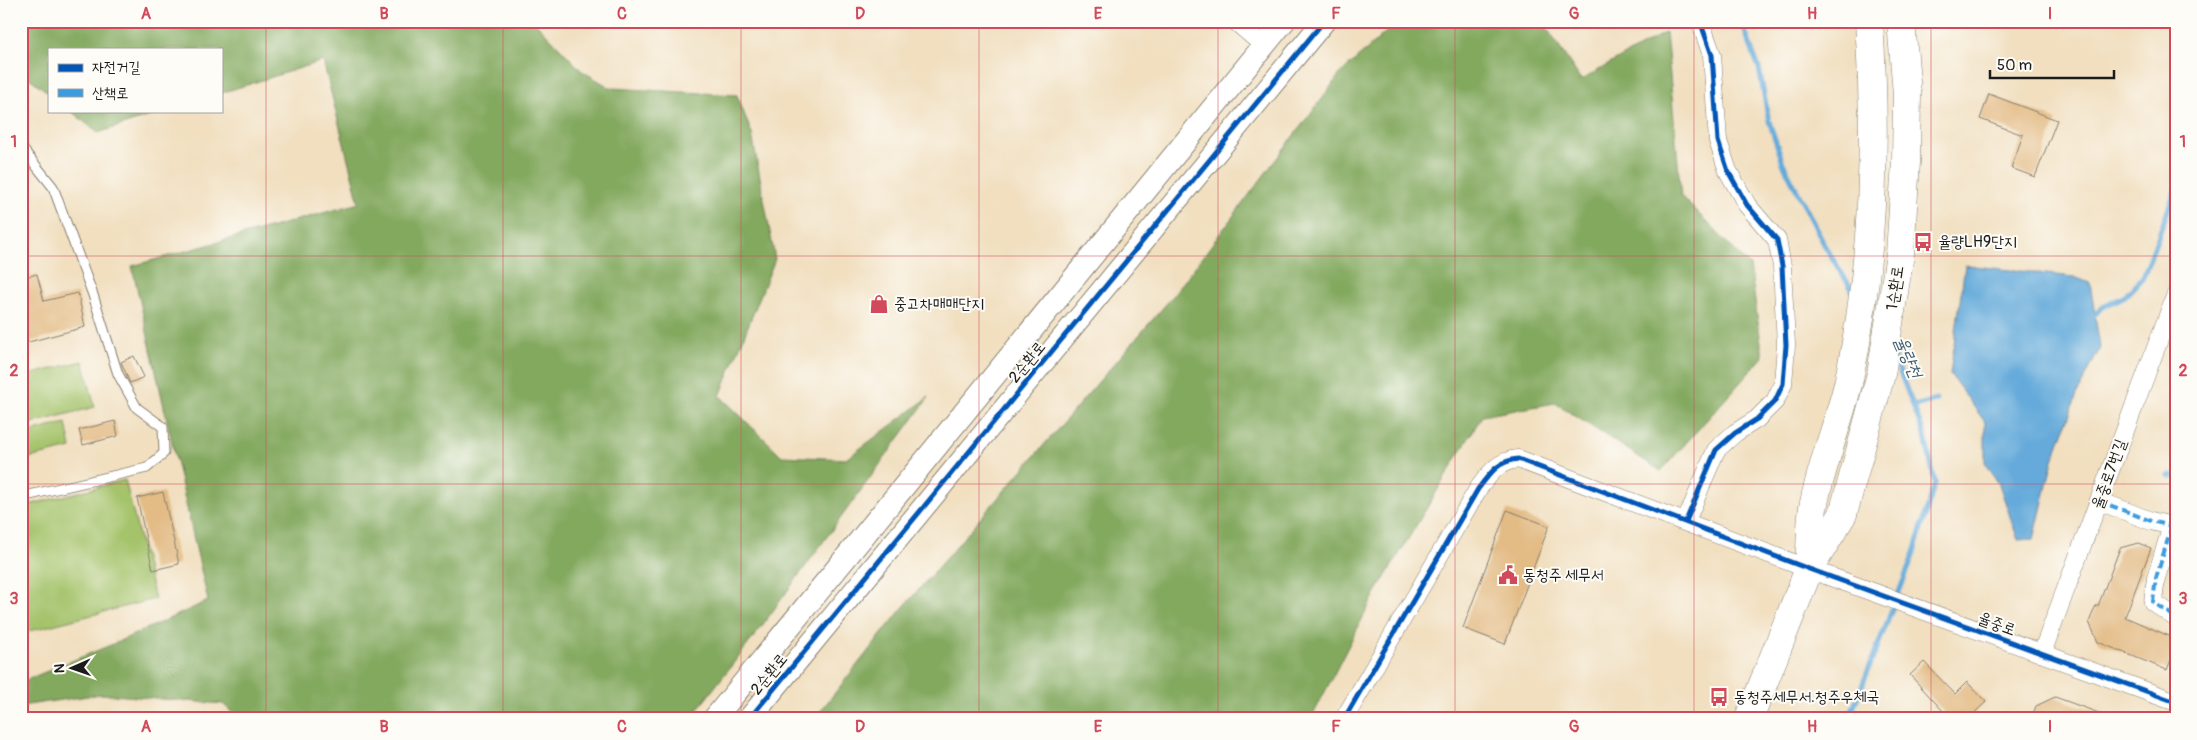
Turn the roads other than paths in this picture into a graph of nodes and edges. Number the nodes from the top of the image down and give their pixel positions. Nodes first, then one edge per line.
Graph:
1 (1235, 21) edge
2 (1284, 21) edge
3 (1324, 21) edge
4 (1700, 21) edge
5 (1870, 21) edge
6 (1901, 21) edge
7 (1263, 45) junction
8 (21, 147) edge
9 (2174, 301) edge
10 (21, 497) edge
11 (2099, 501) junction
12 (1686, 521) junction
13 (2174, 525) edge
14 (1809, 569) junction
15 (2176, 618) edge
16 (2042, 653) junction
17 (2176, 702) edge
18 (714, 719) edge
19 (749, 719) edge
20 (1344, 719) edge
21 (1749, 719) edge

1 - 7 street
2 - 7 street, 2순환로
3 - 19 street, 2순환로
4 - 12 street
5 - 14 main road, 1순환로
6 - 14 main road, 1순환로
7 - 18 street, 2순환로
8 - 10 lane
9 - 11 street, 율중로7번길
11 - 13 street
11 - 16 street, 율중로7번길
12 - 14 street, 율중로
12 - 20 street, 율중로
13 - 15 street
14 - 16 street, 율중로
14 - 21 main road, 1순환로
16 - 17 street, 율중로

